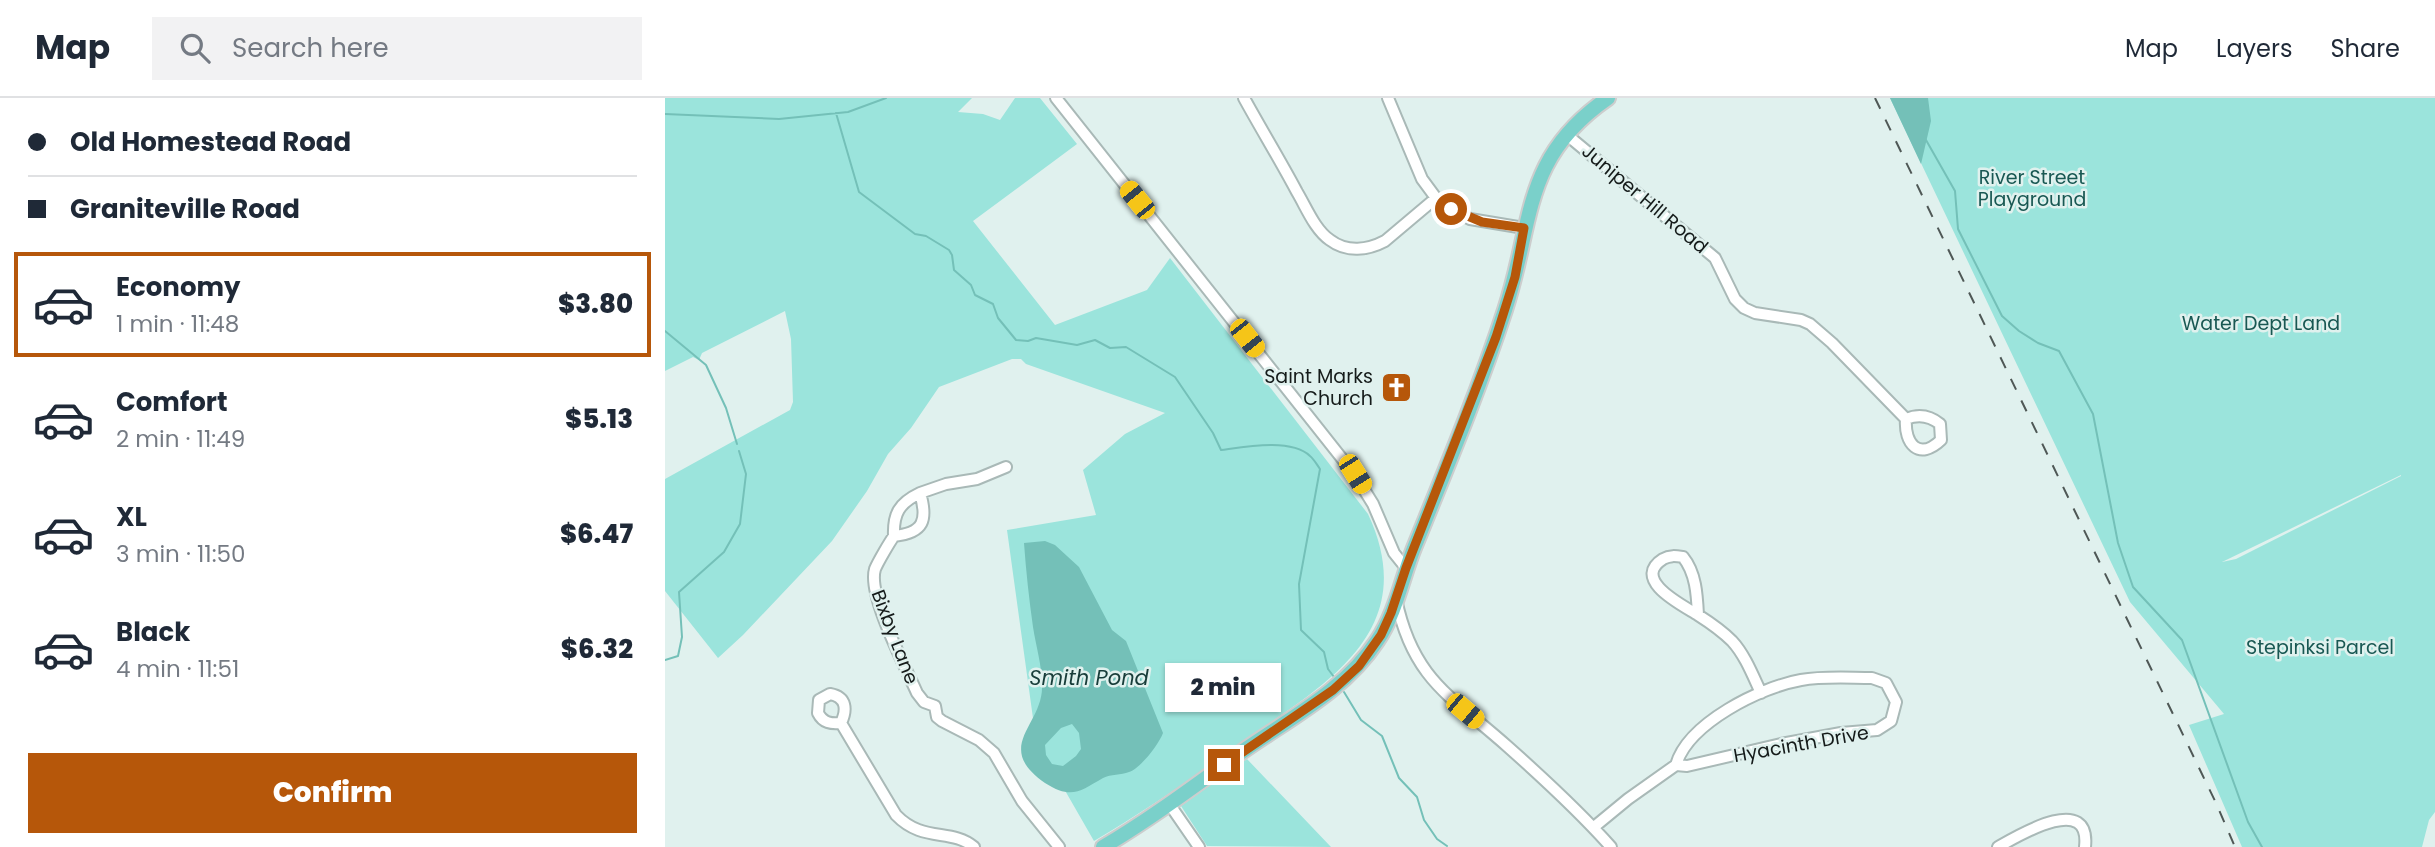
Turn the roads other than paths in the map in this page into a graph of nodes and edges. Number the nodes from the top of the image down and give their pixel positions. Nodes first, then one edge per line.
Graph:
1 (1056, 98) edge
2 (1244, 98) edge
3 (1388, 98) edge
4 (1608, 98) edge
5 (1567, 135) junction
6 (1436, 198) junction
7 (1524, 228) junction
8 (1906, 419) dead end
9 (1006, 467) dead end
10 (920, 494) junction
11 (894, 536) junction
12 (1409, 561) junction
13 (1396, 599) junction
14 (1698, 615) junction
15 (1377, 641) junction
16 (1410, 645) junction
17 (1761, 693) junction
18 (841, 723) dead end
19 (1676, 765) junction
20 (1170, 805) junction
21 (1594, 827) junction
22 (974, 847) edge
23 (1059, 847) edge
24 (1103, 847) edge
25 (1199, 847) edge
26 (1611, 847) edge
27 (1998, 847) edge
28 (2085, 847) edge

1 - 12 street
2 - 6 street
3 - 6 street
4 - 5 main road
5 - 7 main road
5 - 8 street, Juniper Hill Road
6 - 7 street
7 - 12 main road
9 - 10 street, Bixby Lane
10 - 11 street, Bixby Lane
10 - 11 street
11 - 23 street, Bixby Lane
12 - 13 main road
13 - 15 main road
13 - 16 street
14 - 14 street
14 - 17 street
15 - 16 street
15 - 20 main road
16 - 21 street
17 - 19 street, Hyacinth Drive
17 - 19 street, Hyacinth Drive
18 - 22 street
19 - 21 street, Hyacinth Drive
20 - 24 main road
20 - 25 street
21 - 26 street
27 - 28 street

